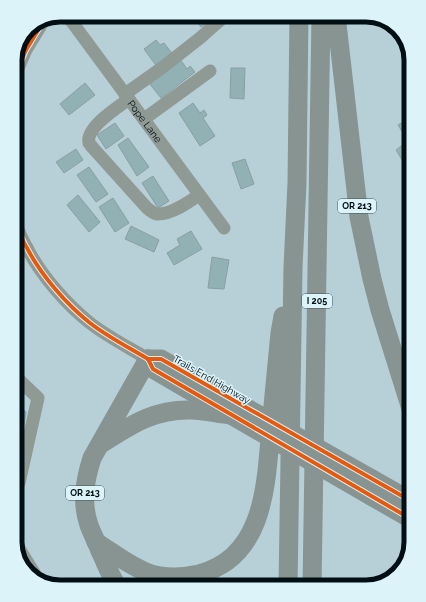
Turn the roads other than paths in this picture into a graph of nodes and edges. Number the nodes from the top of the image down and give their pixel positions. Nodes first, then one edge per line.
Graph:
1 (72, 22) edge
2 (218, 22) edge
3 (299, 22) edge
4 (321, 22) edge
5 (337, 22) edge
6 (39, 28) edge
7 (22, 59) edge
8 (210, 71) dead end
9 (127, 96) junction
10 (144, 119) junction
11 (200, 195) junction
12 (224, 228) dead end
13 (22, 238) edge
14 (27, 248) junction
15 (22, 251) edge
16 (293, 268) junction
17 (148, 359) junction
18 (22, 383) edge
19 (404, 387) edge
20 (231, 407) junction
21 (99, 445) junction
22 (22, 470) edge
23 (372, 487) junction
24 (404, 498) edge
25 (404, 513) edge
26 (96, 542) junction
27 (113, 580) edge
28 (288, 580) edge
29 (312, 580) edge

1 - 9 street, Pope Lane
2 - 9 street
3 - 16 highway, I 205
4 - 29 highway, I 205
5 - 19 highway, OR 213
6 - 7 street
8 - 10 street
9 - 10 street, Pope Lane
9 - 11 street
10 - 11 street, Pope Lane
11 - 12 street, Pope Lane
13 - 14 street
14 - 15 street
14 - 17 street
16 - 26 highway
16 - 28 highway, I 205
17 - 20 highway, Trails End Highway
17 - 21 highway
18 - 22 street
20 - 21 highway
20 - 23 highway, Trails End Highway, bridge
21 - 26 highway, OR 213
23 - 24 highway, Trails End Highway
23 - 25 highway, Trails End Highway
26 - 27 highway

